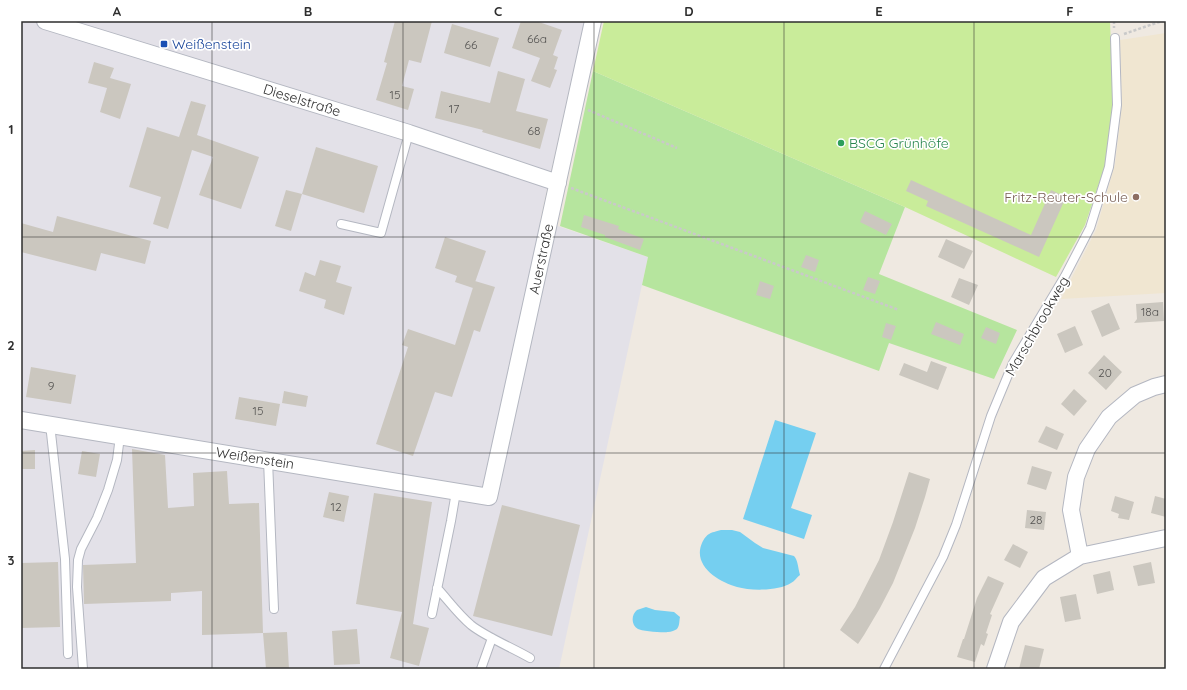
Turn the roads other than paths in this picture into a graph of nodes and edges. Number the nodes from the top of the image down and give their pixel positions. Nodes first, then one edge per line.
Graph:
1 (45, 21) edge
2 (593, 21) edge
3 (1115, 38) road end
4 (409, 133) junction
5 (558, 182) junction
6 (341, 224) dead end
7 (1166, 384) edge
8 (21, 420) edge
9 (49, 424) junction
10 (120, 436) junction
11 (268, 460) junction
12 (456, 492) junction
13 (489, 497) joint
14 (1166, 538) edge
15 (1080, 556) junction
16 (438, 588) junction
17 (274, 609) dead end
18 (432, 614) dead end
19 (492, 638) junction
20 (68, 654) dead end
21 (530, 658) dead end
22 (83, 669) edge
23 (481, 669) edge
24 (884, 669) edge
25 (995, 669) edge

1 - 4 street, Dieselstraße
2 - 5 street, Auerstraße
3 - 24 lane, Marschbrookweg
4 - 5 street, Dieselstraße
4 - 6 lane
5 - 13 street, Auerstraße
7 - 15 street
8 - 9 street, Weißenstein
9 - 10 street, Weißenstein
9 - 20 lane
10 - 11 street, Weißenstein
10 - 22 lane
11 - 12 street, Weißenstein
11 - 17 lane
12 - 13 street, Weißenstein
12 - 16 lane
14 - 15 street
15 - 25 street
16 - 18 lane
16 - 19 lane
19 - 21 lane
19 - 23 lane

